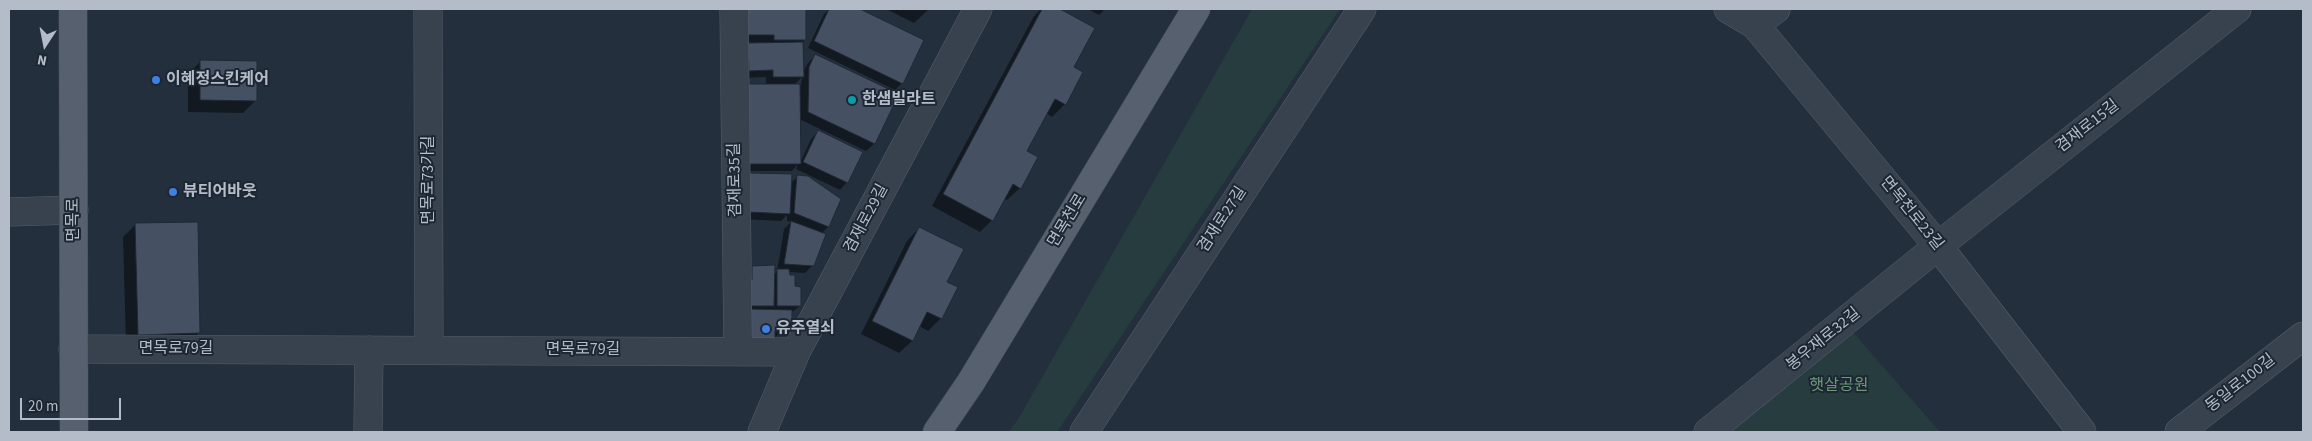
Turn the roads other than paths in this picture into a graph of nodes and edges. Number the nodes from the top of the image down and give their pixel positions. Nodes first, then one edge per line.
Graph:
1 (72, 9) edge
2 (428, 9) edge
3 (734, 9) edge
4 (978, 9) edge
5 (1196, 9) edge
6 (1362, 9) edge
7 (1728, 9) edge
8 (2237, 9) edge
9 (1766, 17) edge
10 (74, 210) junction
11 (9, 212) edge
12 (1938, 246) junction
13 (2303, 336) edge
14 (73, 348) junction
15 (369, 350) junction
16 (429, 350) junction
17 (738, 350) junction
18 (796, 352) junction
19 (74, 432) edge
20 (368, 432) edge
21 (762, 432) edge
22 (937, 432) edge
23 (1084, 432) edge
24 (1708, 432) edge
25 (2082, 432) edge
26 (2179, 432) edge

1 - 10 main road, 면목로
2 - 16 street, 면목로73가길
3 - 17 street, 겸재로35길
4 - 18 street, 겸재로29길
5 - 22 main road, 면목천로
6 - 23 street, 겸재로27길
7 - 9 street, 면목천로23길
8 - 12 street, 겸재로15길
9 - 12 street, 면목천로23길
10 - 11 street
10 - 14 main road, 면목로
12 - 24 street, 봉우재로32길
12 - 25 street, 면목천로23길
13 - 26 street, 동일로100길
14 - 15 street, 면목로79길
14 - 19 main road, 면목로
15 - 16 street, 면목로79길
15 - 20 street
16 - 17 street, 면목로79길
17 - 18 street, 면목로79길
18 - 21 street, 겸재로29길

